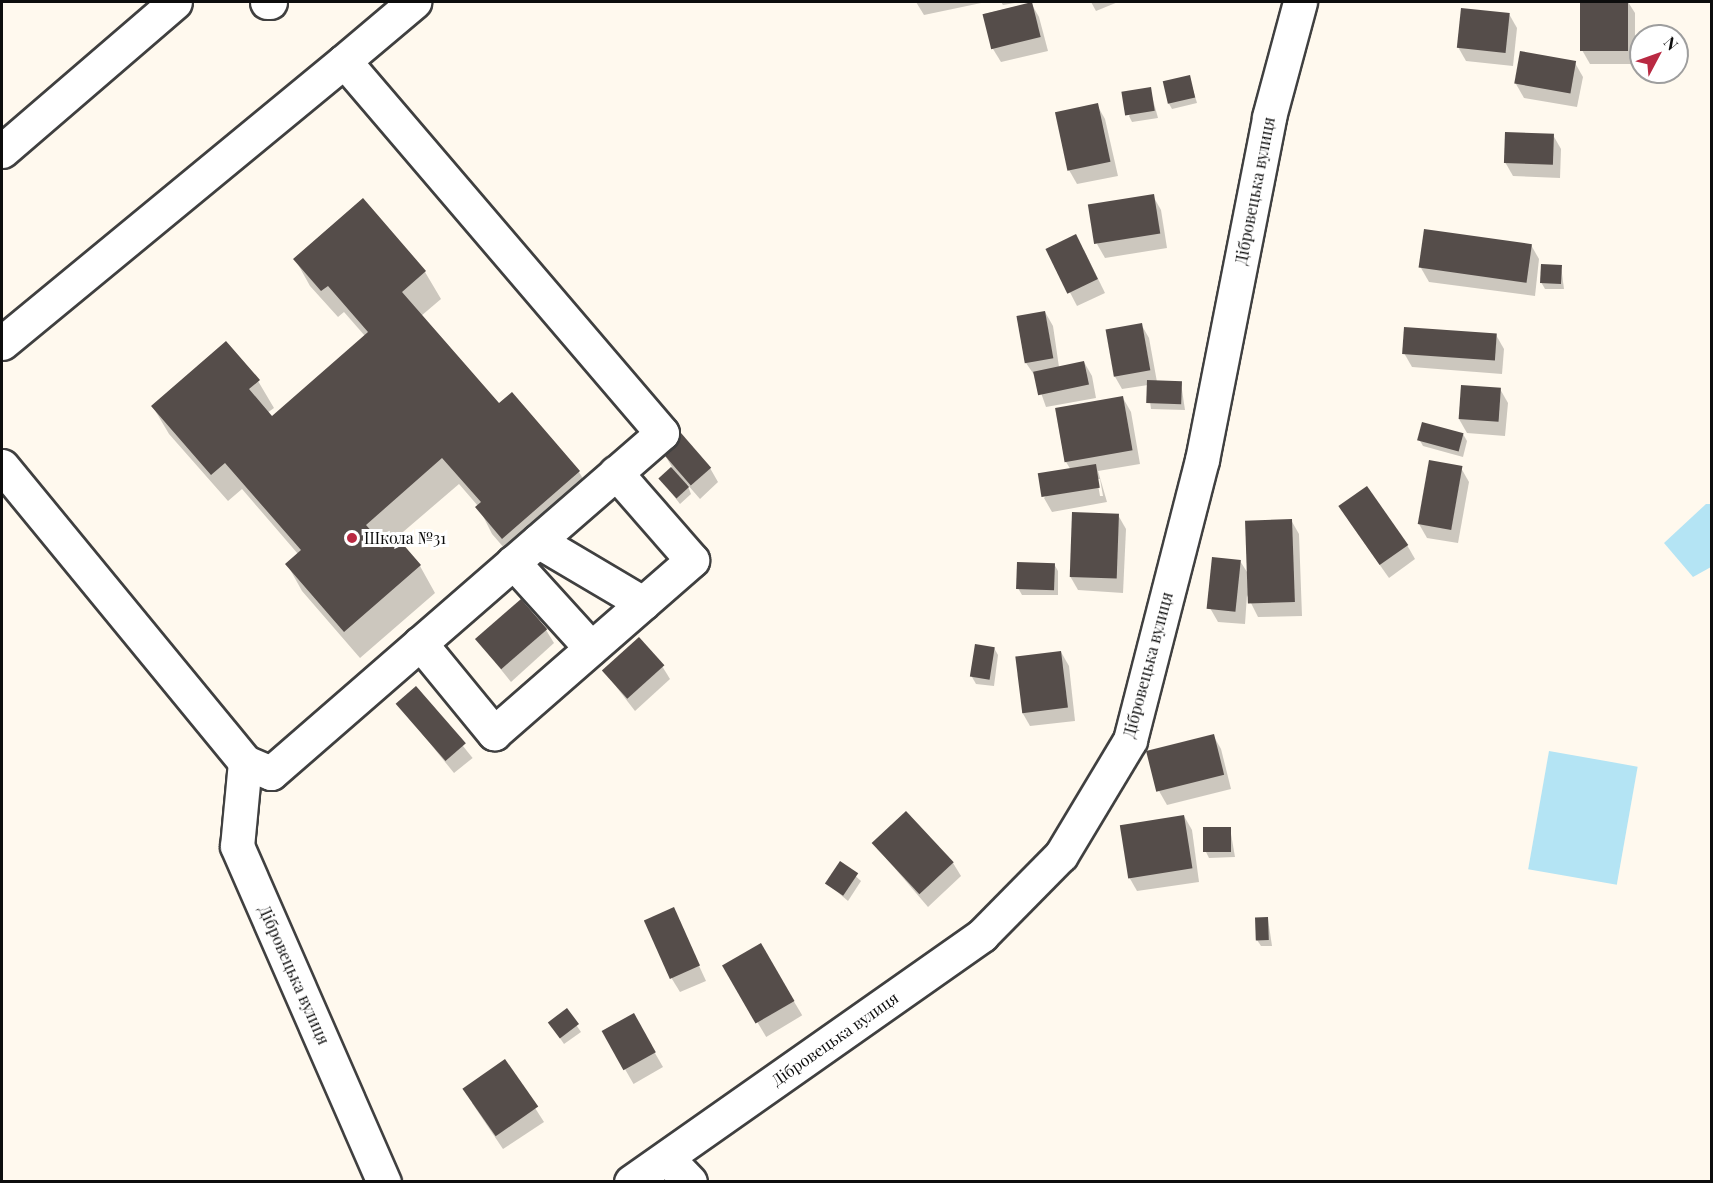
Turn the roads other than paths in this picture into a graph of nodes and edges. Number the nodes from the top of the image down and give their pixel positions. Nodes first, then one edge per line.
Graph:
1 (175, 2) edge
2 (414, 2) edge
3 (1300, 2) edge
4 (345, 62) junction
5 (2, 150) edge
6 (2, 343) edge
7 (2, 466) edge
8 (616, 473) junction
9 (538, 541) junction
10 (513, 562) junction
11 (643, 603) junction
12 (420, 643) junction
13 (591, 648) junction
14 (245, 762) junction
15 (667, 1158) junction
16 (384, 1182) edge
17 (631, 1182) edge
18 (690, 1182) edge

1 - 5 street
2 - 4 street
3 - 15 street, Дібровецька вулиця
4 - 6 street
4 - 8 street
7 - 14 street
8 - 9 street
8 - 11 street
9 - 10 street
9 - 11 street
10 - 12 street
10 - 13 street
11 - 13 street
12 - 13 street
12 - 14 street
14 - 16 street, Дібровецька вулиця
15 - 17 street, Дібровецька вулиця
15 - 18 street

